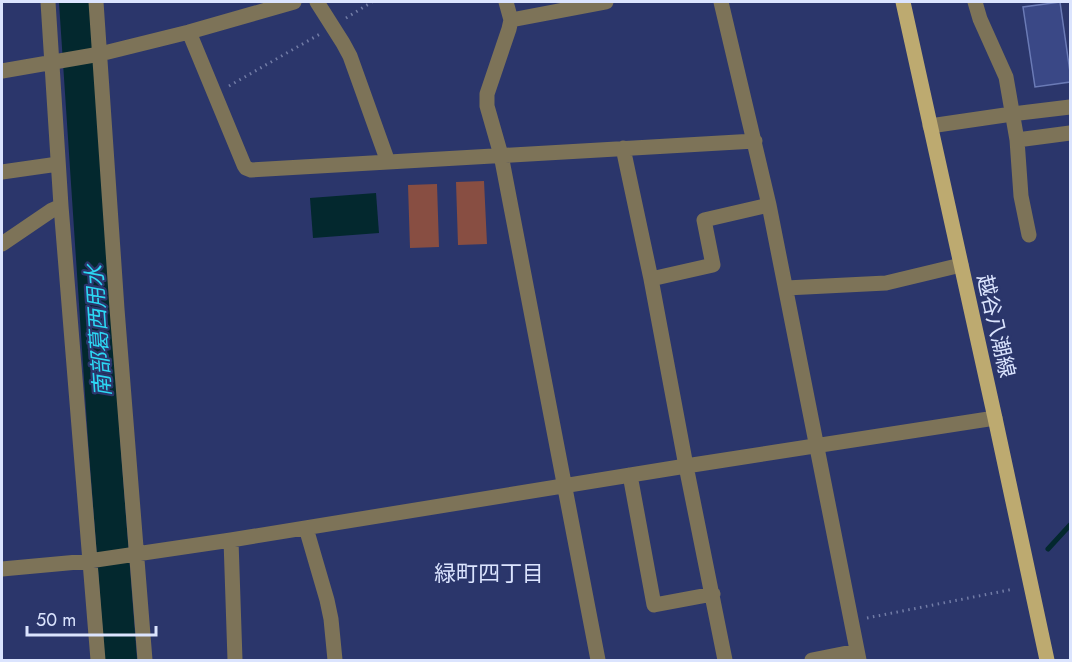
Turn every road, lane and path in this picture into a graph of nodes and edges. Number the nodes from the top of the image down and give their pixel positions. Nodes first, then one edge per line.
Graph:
1 (48, 2) edge
2 (96, 2) edge
3 (294, 2) edge
4 (317, 2) edge
5 (372, 2) edge
6 (506, 2) edge
7 (606, 2) edge
8 (721, 2) edge
9 (903, 2) edge
10 (975, 2) edge
11 (511, 20) junction
12 (333, 26) junction
13 (189, 32) junction
14 (96, 55) junction
15 (55, 62) junction
16 (2, 71) edge
17 (215, 95) junction
18 (1071, 107) edge
19 (1012, 114) junction
20 (930, 126) junction
21 (1071, 133) edge
22 (1017, 140) junction
23 (755, 141) junction
24 (623, 148) junction
25 (501, 155) junction
26 (388, 162) junction
27 (58, 164) junction
28 (2, 171) edge
29 (769, 205) junction
30 (61, 206) junction
31 (1029, 236) dead end
32 (2, 244) edge
33 (961, 265) junction
34 (651, 279) junction
35 (786, 288) junction
36 (995, 418) junction
37 (816, 446) junction
38 (686, 466) junction
39 (630, 475) junction
40 (564, 486) junction
41 (306, 528) junction
42 (231, 540) junction
43 (133, 555) junction
44 (93, 560) junction
45 (2, 569) edge
46 (1014, 589) dead end
47 (712, 594) junction
48 (851, 621) junction
49 (858, 656) edge
50 (98, 660) edge
51 (144, 660) edge
52 (235, 660) edge
53 (335, 660) edge
54 (598, 660) edge
55 (725, 660) edge
56 (812, 660) edge
57 (1047, 660) edge

1 - 15 street
2 - 14 street
3 - 13 street
4 - 12 street
5 - 12 path
6 - 11 street
7 - 11 street
8 - 23 street
9 - 20 main road, 越谷八潮線
10 - 19 street
11 - 25 street
12 - 17 path
12 - 26 street
13 - 14 street
13 - 17 street
14 - 15 street
14 - 43 street
15 - 16 street
15 - 27 street
17 - 26 street
18 - 19 street
19 - 20 street
19 - 22 street
20 - 33 main road, 越谷八潮線
21 - 22 street
22 - 31 street
23 - 24 street
23 - 29 street
24 - 25 street
24 - 34 street
25 - 26 street
25 - 40 street
27 - 28 street
27 - 30 street
29 - 34 street
29 - 35 street
30 - 32 street
30 - 44 street
33 - 35 street
33 - 36 main road, 越谷八潮線
34 - 38 street
35 - 37 street
36 - 37 street
36 - 57 main road, 越谷八潮線
37 - 38 street
37 - 48 street
38 - 39 street
38 - 47 street
39 - 40 street
39 - 47 street
40 - 41 street
40 - 54 street
41 - 42 street
41 - 53 street
42 - 43 street
42 - 52 street
43 - 44 street
43 - 51 street
44 - 45 street
44 - 50 street
46 - 48 path
47 - 55 street
48 - 49 street
49 - 56 street

